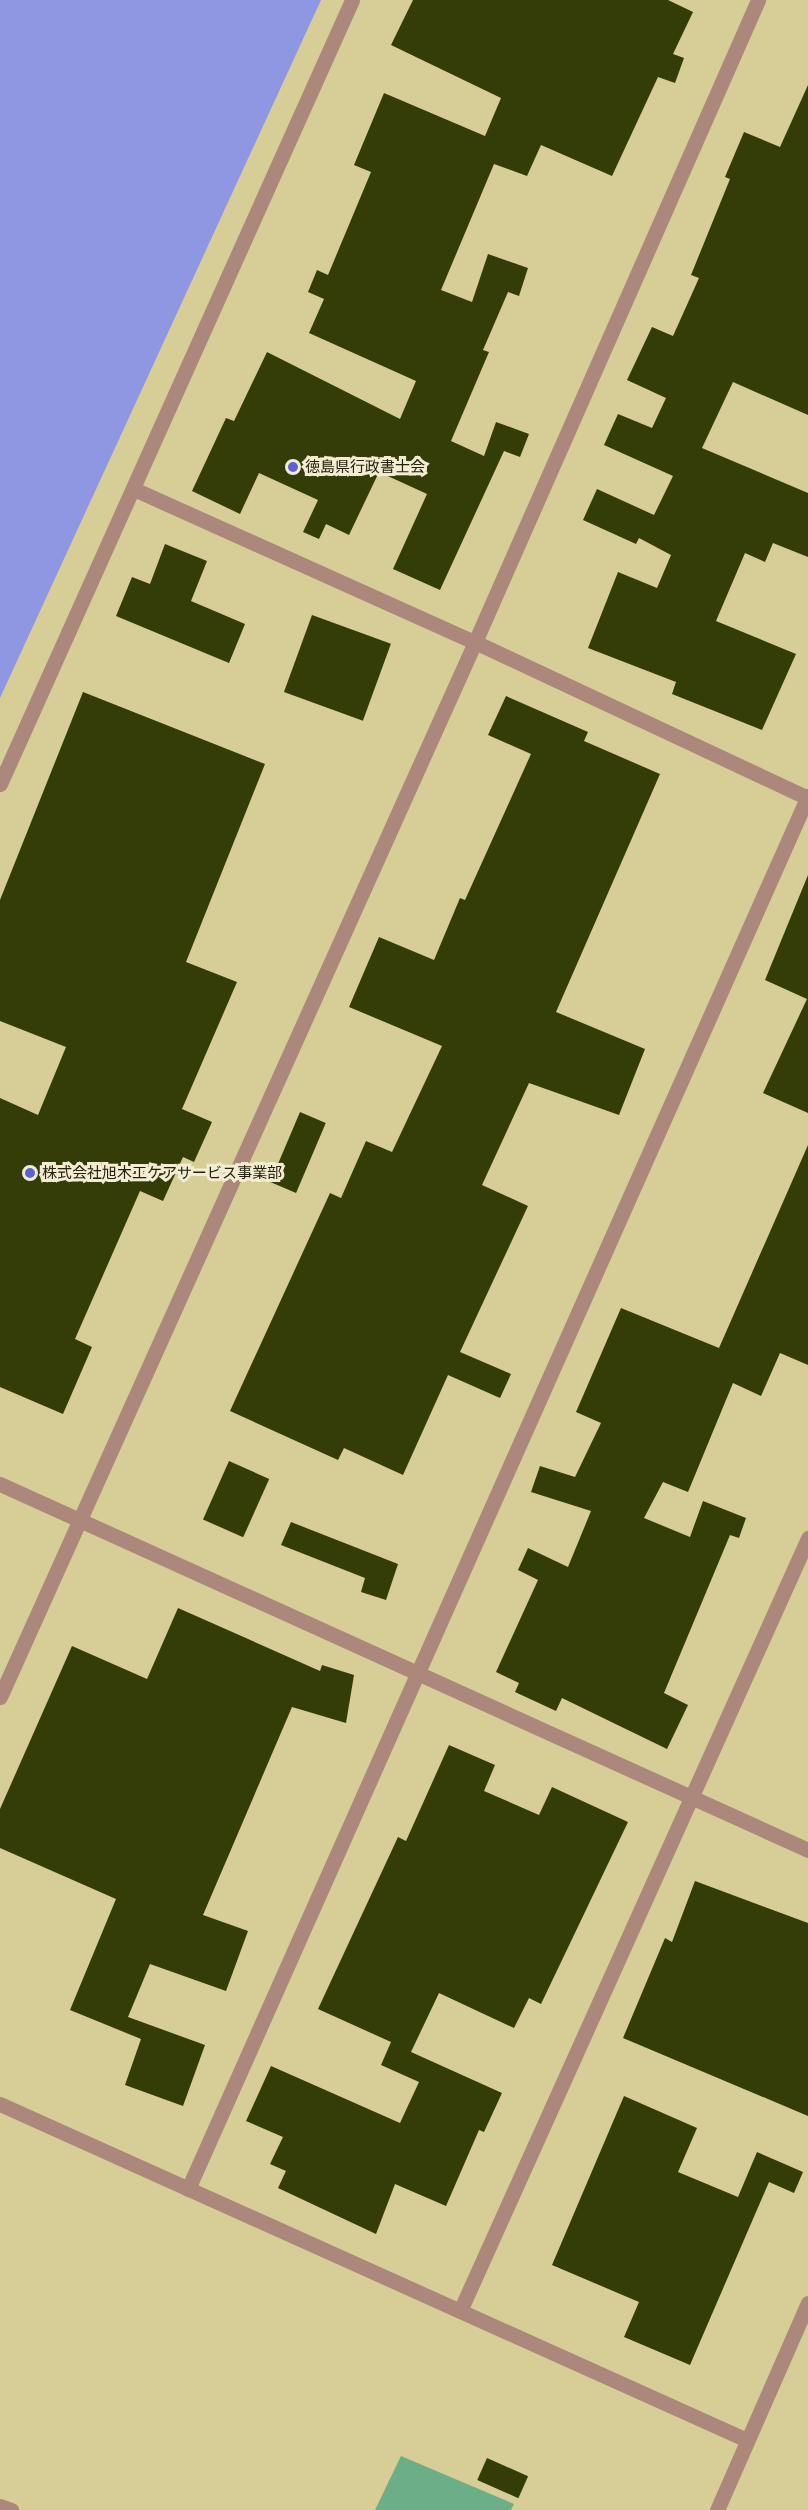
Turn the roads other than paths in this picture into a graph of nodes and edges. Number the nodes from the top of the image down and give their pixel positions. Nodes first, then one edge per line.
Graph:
1 (352, 0) edge
2 (758, 0) edge
3 (136, 490) junction
4 (475, 642) junction
5 (0, 783) edge
6 (0, 793) edge
7 (808, 797) edge
8 (0, 1484) edge
9 (79, 1522) junction
10 (808, 1538) edge
11 (416, 1674) junction
12 (0, 1697) edge
13 (690, 1798) junction
14 (808, 1850) edge
15 (0, 2104) edge
16 (188, 2189) junction
17 (808, 2303) edge
18 (460, 2311) junction
19 (747, 2440) junction
20 (0, 2506) edge
21 (11, 2510) edge
22 (717, 2510) edge

1 - 3 street
1 - 5 street
2 - 4 street
3 - 4 street
3 - 6 street
4 - 7 street
4 - 9 street
7 - 11 street
8 - 9 street
9 - 11 street
9 - 12 street
10 - 13 street
11 - 13 street
11 - 16 street
13 - 14 street
13 - 18 street
15 - 16 street
16 - 18 street
17 - 19 street
18 - 19 street
19 - 22 street
20 - 21 street

